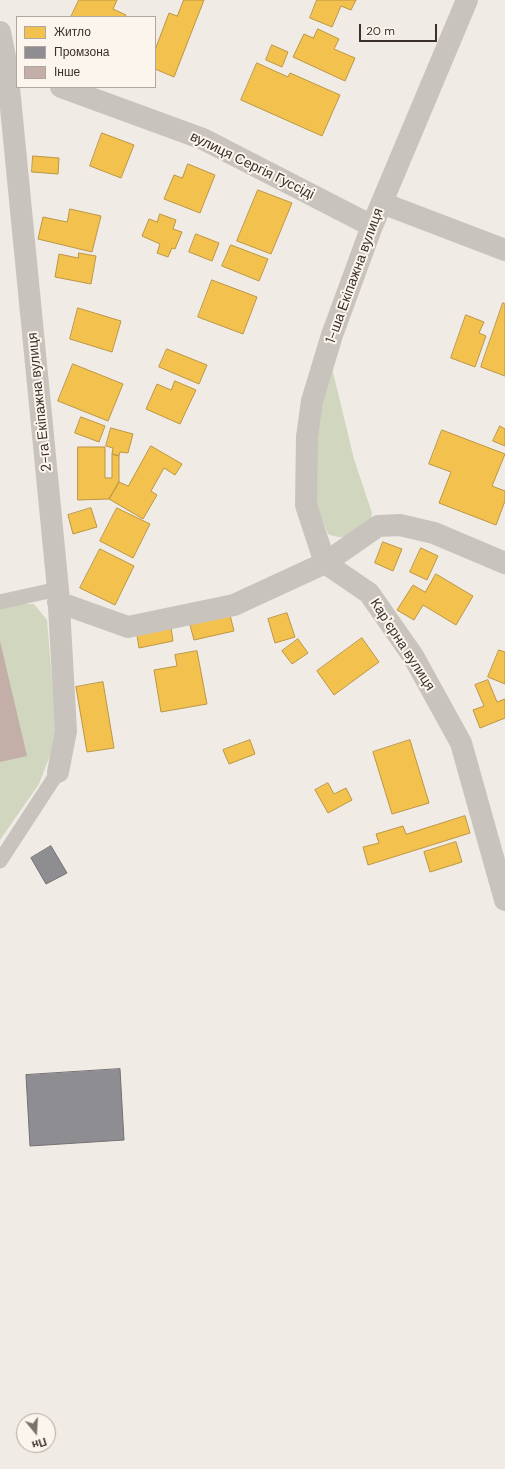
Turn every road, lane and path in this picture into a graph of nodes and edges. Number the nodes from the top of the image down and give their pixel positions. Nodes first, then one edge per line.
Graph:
1 (467, 0) edge
2 (0, 32) edge
3 (12, 69) edge
4 (64, 88) edge
5 (382, 203) junction
6 (372, 226) junction
7 (505, 250) edge
8 (326, 563) junction
9 (505, 563) edge
10 (58, 595) junction
11 (0, 602) edge
12 (58, 772) joint
13 (0, 860) edge
14 (505, 900) edge

1 - 5 street, 1-ша Екіпажна вулиця
2 - 3 street, 2-га Екіпажна вулиця
3 - 10 street, 2-га Екіпажна вулиця
4 - 6 street, вулиця Сергія Гуссіді
5 - 6 street, 1-ша Екіпажна вулиця
5 - 7 street
6 - 8 street, 1-ша Екіпажна вулиця
8 - 9 street
8 - 10 street
8 - 14 street, Карʼєрна вулиця
10 - 11 lane
10 - 12 street, 2-га Екіпажна вулиця
12 - 13 lane

